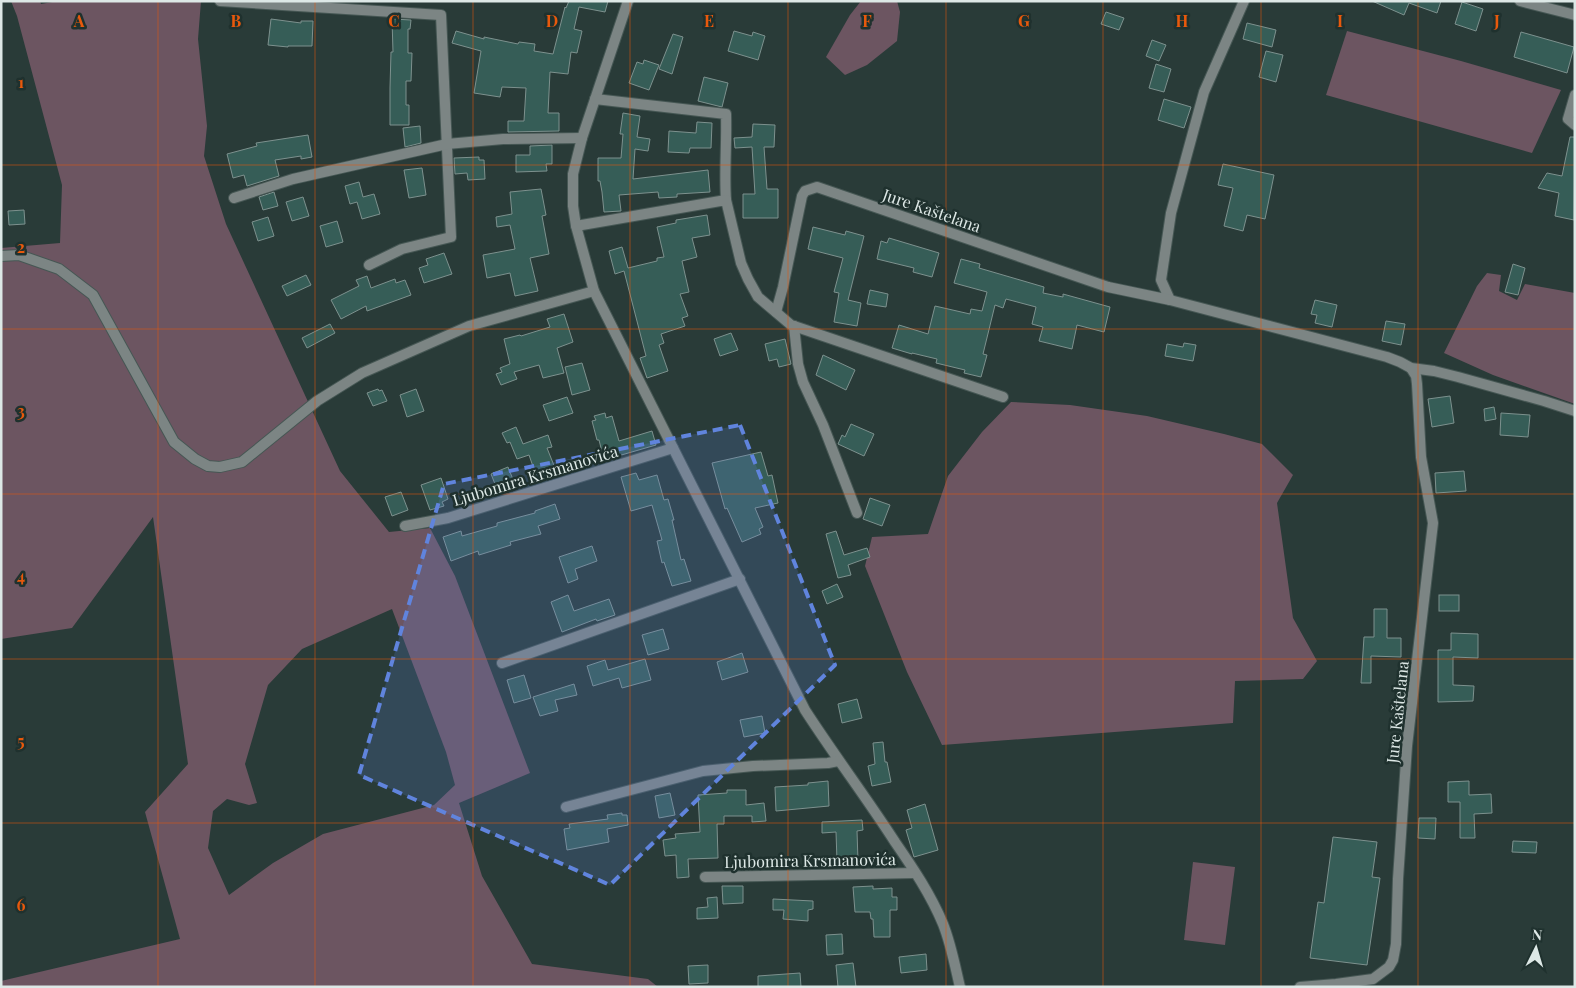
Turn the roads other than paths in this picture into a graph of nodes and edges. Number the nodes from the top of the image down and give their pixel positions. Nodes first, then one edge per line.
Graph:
1 (220, 1) edge
2 (628, 1) edge
3 (1244, 1) edge
4 (1520, 1) edge
5 (1575, 15) edge
6 (1575, 96) edge
7 (595, 99) junction
8 (1575, 125) edge
9 (582, 138) junction
10 (447, 144) junction
11 (234, 198) dead end
12 (726, 200) junction
13 (576, 226) junction
14 (1, 256) edge
15 (369, 265) dead end
16 (1161, 280) junction
17 (594, 291) junction
18 (1145, 295) junction
19 (1170, 300) junction
20 (776, 312) junction
21 (794, 326) junction
22 (1411, 368) junction
23 (1003, 397) dead end
24 (1575, 411) edge
25 (673, 448) junction
26 (857, 513) dead end
27 (405, 526) dead end
28 (740, 578) junction
29 (502, 663) dead end
30 (838, 761) junction
31 (566, 807) dead end
32 (916, 873) junction
33 (705, 877) dead end
34 (960, 987) edge
35 (1300, 987) edge

1 - 10 street
2 - 7 street, Ljubomira Krsmanovića
3 - 16 street
4 - 5 street
6 - 8 street
7 - 9 street, Ljubomira Krsmanovića
7 - 12 street
9 - 10 street
9 - 13 street, Ljubomira Krsmanovića
10 - 11 street
10 - 15 street
12 - 13 street
12 - 20 street
13 - 17 street, Ljubomira Krsmanovića
14 - 17 street
16 - 18 street
16 - 19 street
17 - 25 street, Ljubomira Krsmanovića
18 - 19 street, Jure Kaštelana
18 - 20 street, Jure Kaštelana
19 - 22 street, Jure Kaštelana
20 - 21 street
21 - 23 street
21 - 26 street
22 - 24 street, Jure Kaštelana
22 - 35 street, Jure Kaštelana
25 - 27 street, Ljubomira Krsmanovića
25 - 28 street, Ljubomira Krsmanovića
28 - 29 street
28 - 30 street, Ljubomira Krsmanovića
30 - 31 street
30 - 32 street, Ljubomira Krsmanovića
32 - 33 street, Ljubomira Krsmanovića
32 - 34 street, Ljubomira Krsmanovića

